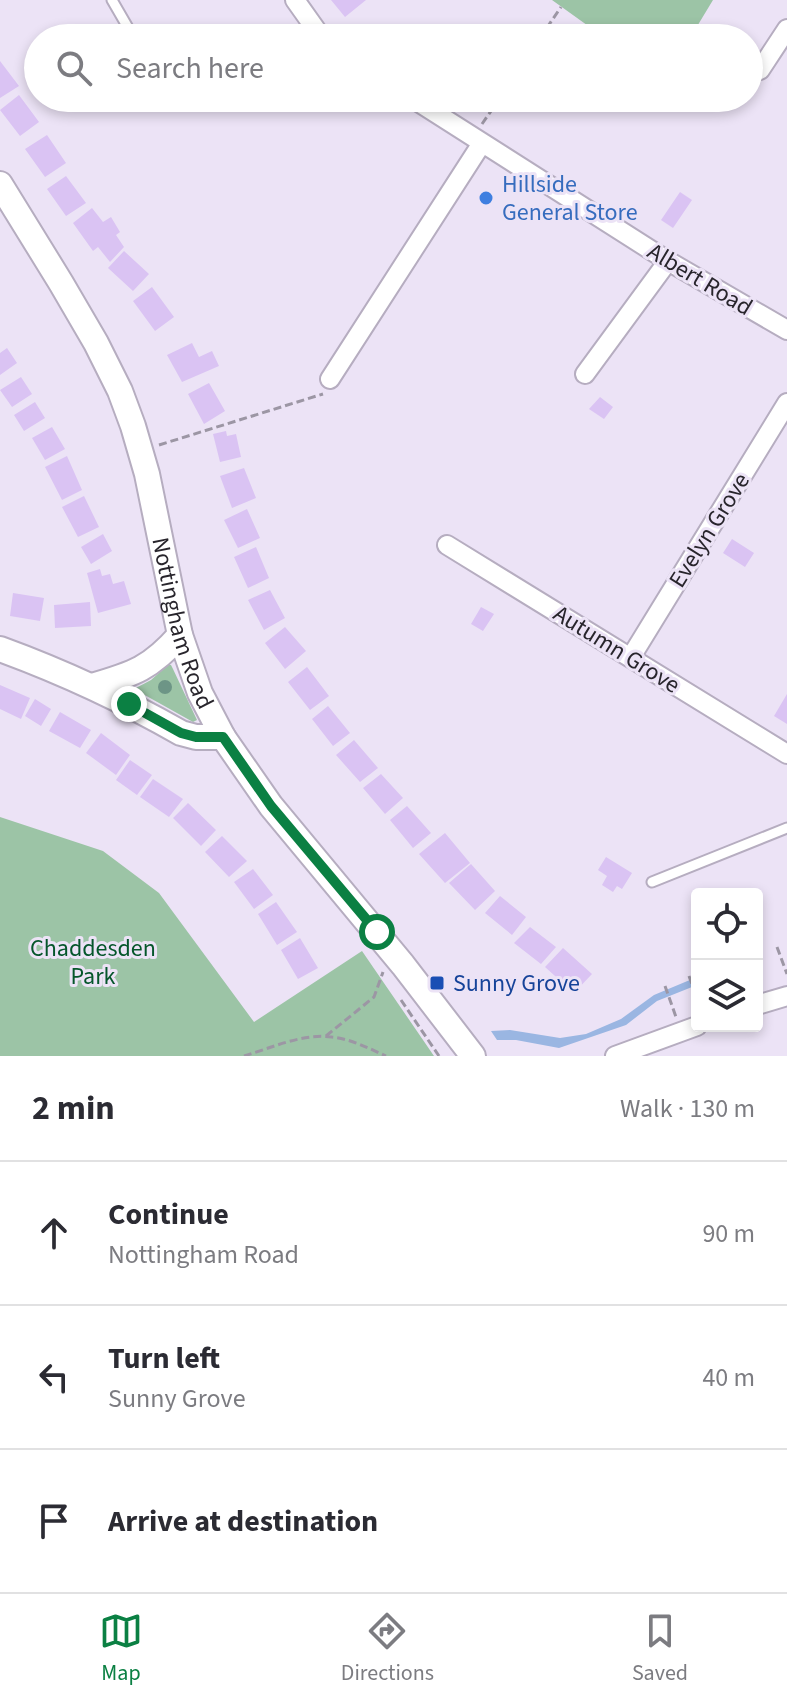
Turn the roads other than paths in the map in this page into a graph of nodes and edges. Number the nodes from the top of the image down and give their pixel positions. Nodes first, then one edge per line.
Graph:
1 (112, 0) edge
2 (295, 0) edge
3 (126, 24) edge
4 (312, 24) edge
5 (787, 29) edge
6 (763, 65) edge
7 (434, 112) edge
8 (478, 140) junction
9 (0, 184) edge
10 (668, 261) junction
11 (787, 330) edge
12 (585, 374) dead end
13 (330, 379) road end
14 (787, 403) edge
15 (447, 545) dead end
16 (180, 635) junction
17 (0, 649) edge
18 (631, 657) junction
19 (92, 686) junction
20 (223, 737) junction
21 (787, 754) edge
22 (787, 828) edge
23 (652, 882) dead end
24 (787, 996) edge
25 (763, 1003) edge
26 (691, 1028) edge
27 (473, 1056) edge
28 (615, 1056) edge

1 - 3 lane
2 - 4 street
5 - 6 street
7 - 8 street, Albert Road
8 - 10 street, Albert Road
8 - 13 street
9 - 16 street, Nottingham Road
10 - 11 street, Albert Road
10 - 12 street
14 - 18 street, Evelyn Grove
15 - 18 street, Autumn Grove
16 - 19 street
16 - 20 street, Nottingham Road
17 - 19 street
18 - 21 street, Autumn Grove
19 - 20 street
20 - 27 street, Nottingham Road
22 - 23 lane
24 - 25 street
26 - 28 street

